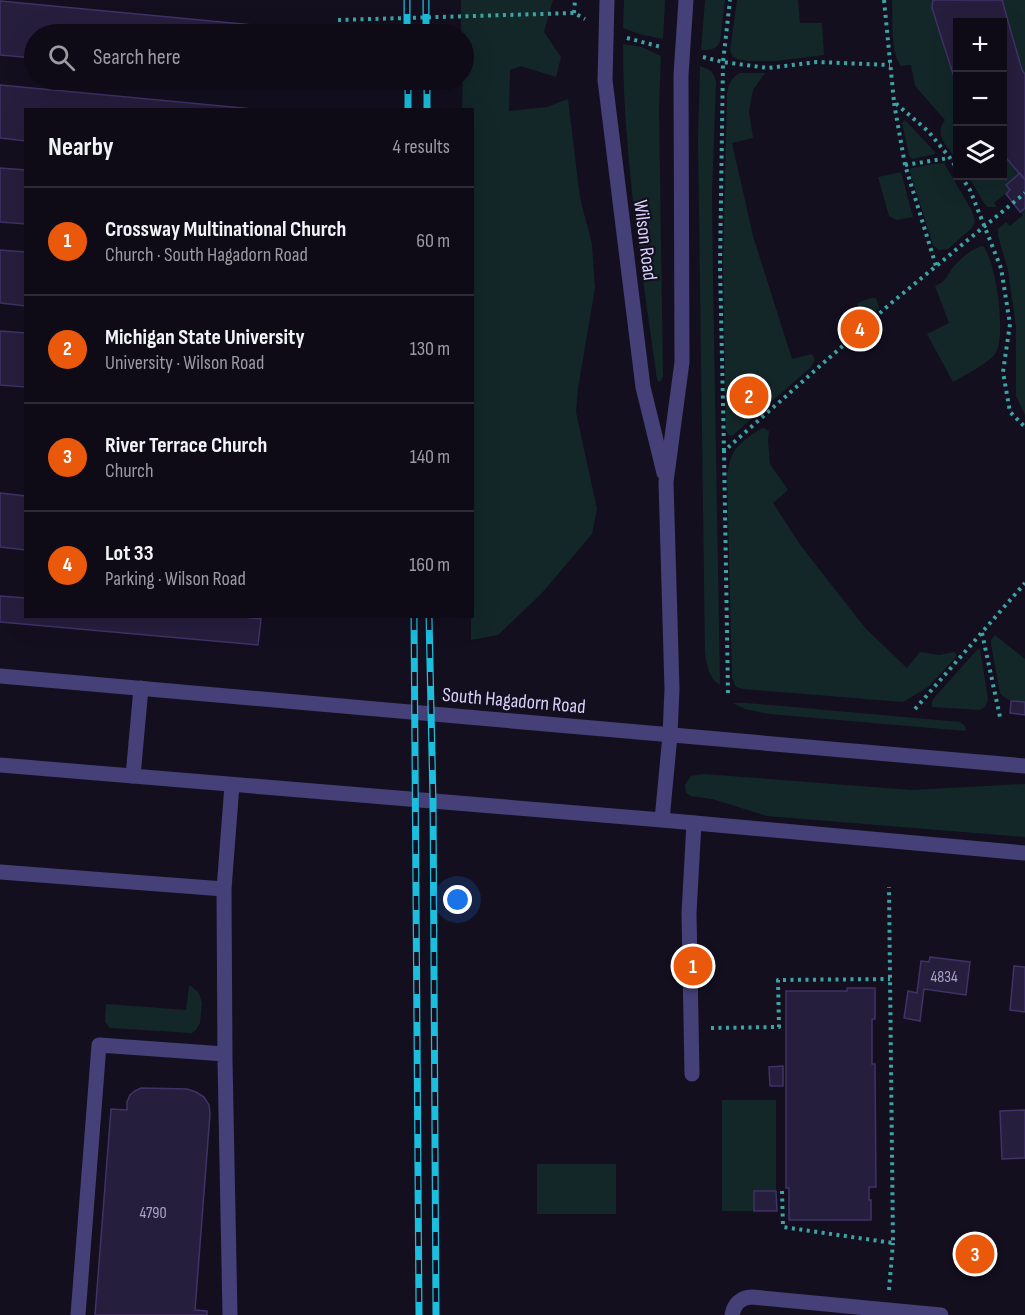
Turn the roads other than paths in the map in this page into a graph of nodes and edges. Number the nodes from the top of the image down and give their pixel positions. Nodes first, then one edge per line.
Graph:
1 (607, 0) edge
2 (686, 0) edge
3 (666, 482) junction
4 (0, 676) edge
5 (141, 688) junction
6 (670, 735) junction
7 (0, 765) edge
8 (1025, 766) edge
9 (133, 776) junction
10 (232, 785) junction
11 (662, 820) junction
12 (694, 823) junction
13 (1025, 853) edge
14 (0, 872) edge
15 (224, 889) junction
16 (225, 1054) junction
17 (692, 1074) dead end
18 (78, 1315) edge
19 (230, 1315) edge
20 (732, 1315) edge
21 (942, 1315) edge

1 - 3 street, Wilson Road
2 - 3 street, Wilson Road
3 - 6 street, Wilson Road
4 - 5 street, South Hagadorn Road
5 - 6 street, South Hagadorn Road
5 - 9 street
6 - 8 street, South Hagadorn Road
6 - 11 street, Wilson Road
7 - 9 street
9 - 10 street
10 - 11 street
10 - 15 street
11 - 12 street
12 - 13 street
12 - 17 street
14 - 15 street
15 - 16 street
16 - 18 street
16 - 19 street
20 - 21 street

